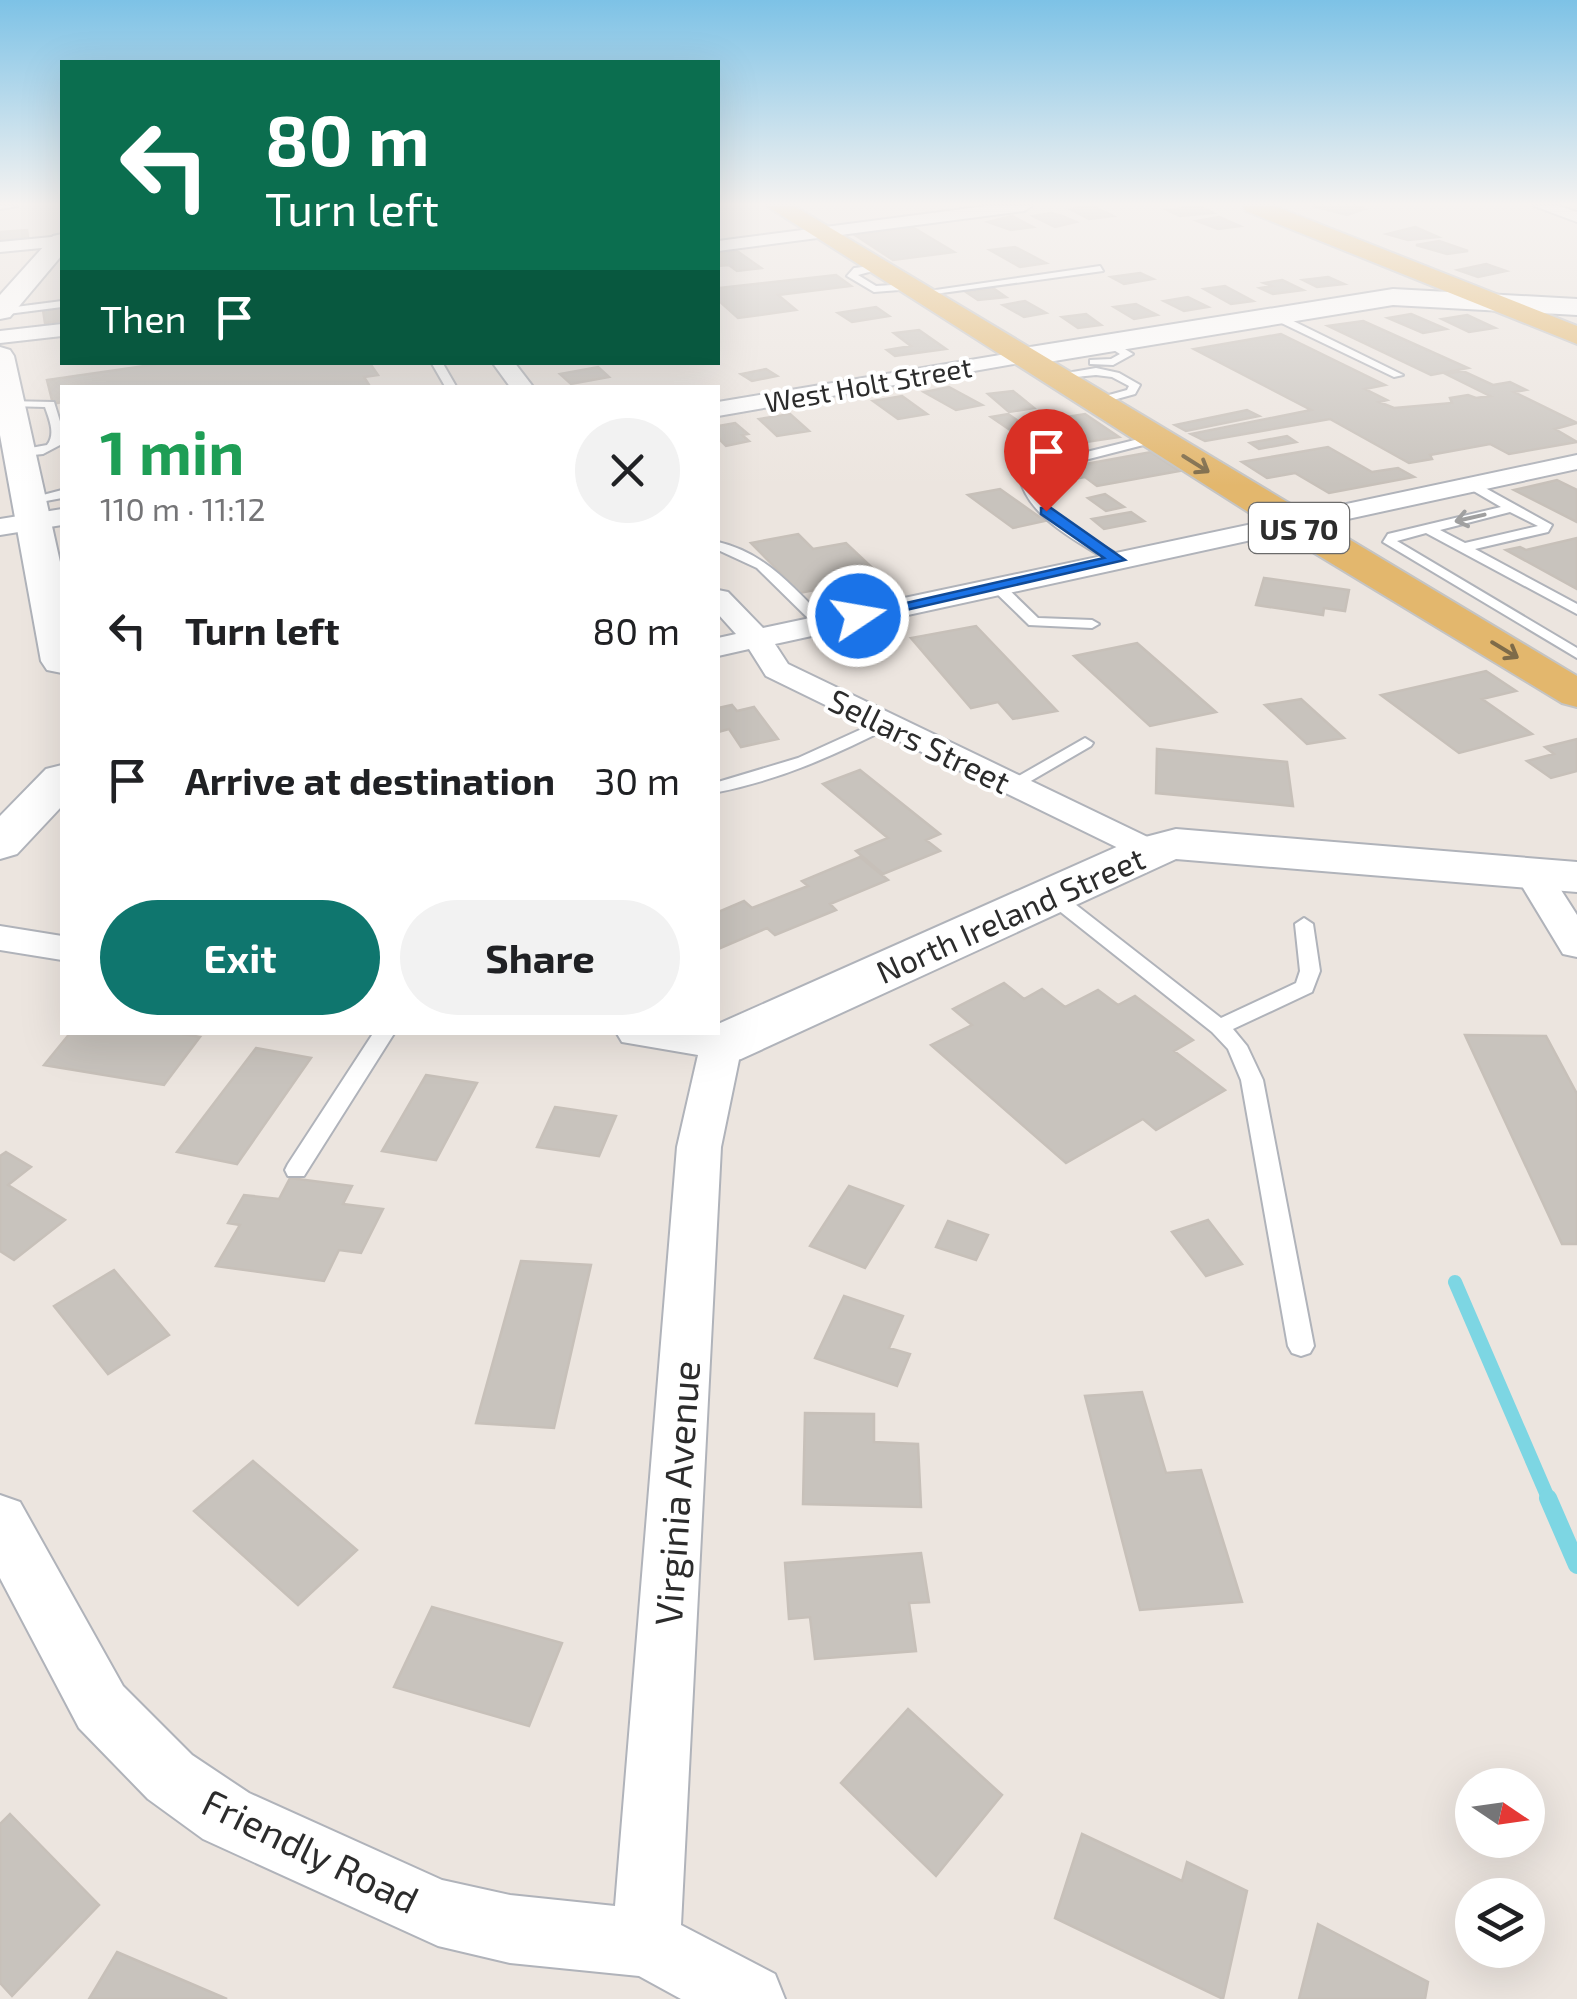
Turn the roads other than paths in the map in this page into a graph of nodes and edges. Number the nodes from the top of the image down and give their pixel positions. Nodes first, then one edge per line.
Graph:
1 (932, 299) edge
2 (1379, 299) edge
3 (1439, 299) edge
4 (1487, 299) edge
5 (1494, 302) junction
6 (60, 304) edge
7 (1577, 307) edge
8 (0, 311) edge
9 (1275, 316) junction
10 (60, 330) edge
11 (1577, 336) edge
12 (0, 338) edge
13 (1112, 353) junction
14 (0, 356) edge
15 (1049, 361) junction
16 (504, 365) edge
17 (1120, 374) junction
18 (1398, 375) dead end
19 (521, 385) edge
20 (1095, 402) junction
21 (720, 410) edge
22 (8, 417) edge
23 (1155, 439) junction
24 (1570, 469) edge
25 (1469, 483) junction
26 (48, 508) edge
27 (1512, 508) junction
28 (1291, 523) junction
29 (0, 527) edge
30 (1427, 528) junction
31 (720, 546) edge
32 (1463, 548) junction
33 (1377, 555) junction
34 (1117, 560) junction
35 (998, 586) junction
36 (720, 600) edge
37 (1457, 602) junction
38 (57, 603) edge
39 (1577, 610) edge
40 (822, 624) junction
41 (1092, 624) dead end
42 (60, 638) edge
43 (757, 639) junction
44 (720, 647) edge
45 (1570, 674) edge
46 (886, 723) junction
47 (1085, 743) dead end
48 (60, 781) edge
49 (1011, 785) junction
50 (720, 787) edge
51 (0, 844) edge
52 (1147, 851) junction
53 (1554, 875) edge
54 (1050, 894) junction
55 (1304, 924) dead end
56 (0, 938) edge
57 (1577, 945) edge
58 (60, 948) edge
59 (1220, 1027) junction
60 (383, 1035) edge
61 (656, 1035) edge
62 (721, 1045) junction
63 (296, 1170) dead end
64 (1301, 1346) dead end
65 (0, 1520) edge
66 (646, 1943) junction
67 (750, 1999) edge

1 - 15 main road, US 70
2 - 9 street, West Holt Street
3 - 5 street, West Holt Street
4 - 5 main road
5 - 7 street, West Holt Street
5 - 11 main road
6 - 8 lane
9 - 13 street, West Holt Street
9 - 18 lane
10 - 12 street
13 - 15 street, West Holt Street
13 - 17 lane
14 - 22 street
15 - 17 lane
15 - 20 main road, US 70
15 - 21 street, West Holt Street
16 - 19 street
17 - 20 lane
20 - 23 main road, US 70
22 - 26 street
23 -> 28 main road, US 70
23 - 34 lane
24 - 25 street
25 - 27 lane
25 - 28 street
26 - 29 street
26 - 38 street
27 -> 30 lane
27 - 32 lane
28 - 33 main road, US 70
28 - 34 street
30 - 32 lane
30 - 33 lane
31 - 40 lane
32 - 39 lane
33 - 37 main road, US 70
33 - 37 lane
34 - 35 street
35 - 40 street
35 - 41 lane
36 - 43 street, Sellars Street
37 -> 45 main road, US 70
37 - 45 lane
38 - 42 street
40 - 43 street
43 - 44 street
43 - 46 street, Sellars Street
46 - 49 street, Sellars Street
46 - 50 lane
47 - 49 lane
48 - 51 street
49 - 52 street, Sellars Street
52 - 53 street, North Ireland Street
52 - 54 street, North Ireland Street
53 - 57 street
54 - 59 lane
54 - 62 street, North Ireland Street
55 - 59 lane
56 - 58 street
59 - 64 lane
60 - 63 lane
61 - 62 street
62 - 66 street, Virginia Avenue
65 - 66 street, Friendly Road
66 - 67 street, Friendly Road

